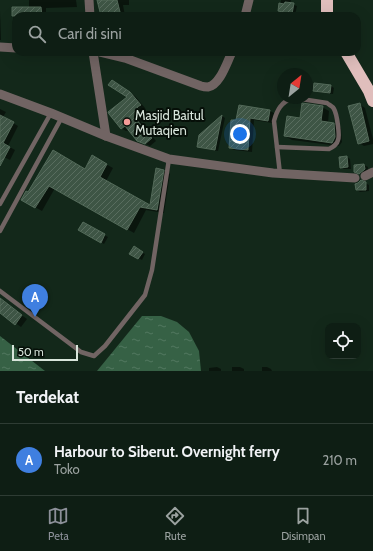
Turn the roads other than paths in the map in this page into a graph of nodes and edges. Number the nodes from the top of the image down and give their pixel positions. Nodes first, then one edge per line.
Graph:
1 (89, 0) edge
2 (249, 0) edge
3 (327, 0) edge
4 (90, 12) edge
5 (246, 12) edge
6 (327, 12) edge
7 (0, 47) edge
8 (12, 48) edge
9 (94, 56) edge
10 (117, 56) edge
11 (230, 56) edge
12 (348, 56) edge
13 (0, 94) edge
14 (313, 101) edge
15 (373, 101) edge
16 (282, 104) edge
17 (51, 113) junction
18 (62, 117) junction
19 (106, 136) junction
20 (277, 147) junction
21 (172, 159) junction
22 (280, 174) junction
23 (355, 178) dead end
24 (0, 204) edge
25 (0, 231) edge
26 (0, 290) edge

1 - 4 street
2 - 5 street
3 - 6 highway
7 - 8 street
9 - 19 street
10 - 11 street
12 - 15 highway
13 - 17 street
14 - 20 lane
16 - 20 lane
17 - 18 street
17 - 24 lane
18 - 19 street
18 - 25 lane
19 - 21 street
20 - 22 lane
21 - 22 street
21 - 26 lane
22 - 23 street

